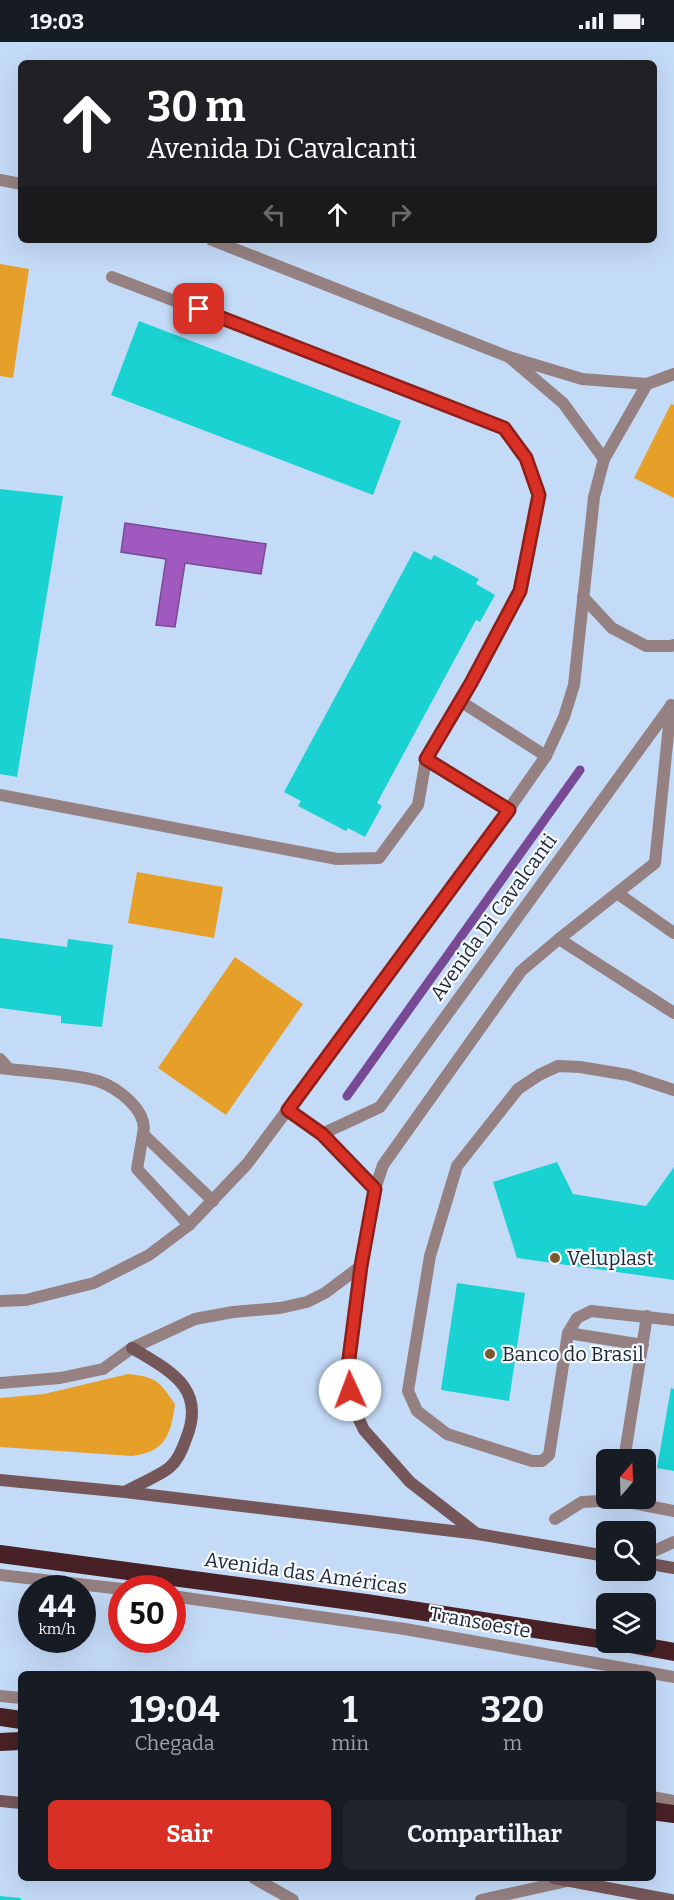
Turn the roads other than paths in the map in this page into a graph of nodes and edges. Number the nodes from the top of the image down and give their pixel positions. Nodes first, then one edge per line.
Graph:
1 (0, 180) edge
2 (18, 183) edge
3 (220, 243) edge
4 (112, 277) dead end
5 (509, 357) junction
6 (674, 374) edge
7 (647, 384) junction
8 (604, 459) junction
9 (583, 597) junction
10 (674, 645) edge
11 (460, 701) junction
12 (673, 701) edge
13 (549, 750) junction
14 (426, 759) junction
15 (0, 795) edge
16 (509, 810) junction
17 (617, 893) junction
18 (674, 933) edge
19 (559, 939) junction
20 (674, 1013) edge
21 (0, 1059) edge
22 (5, 1069) edge
23 (674, 1090) edge
24 (288, 1110) junction
25 (143, 1134) junction
26 (322, 1134) junction
27 (375, 1189) junction
28 (213, 1201) junction
29 (189, 1225) junction
30 (361, 1266) junction
31 (0, 1301) edge
32 (647, 1316) junction
33 (674, 1320) edge
34 (568, 1333) junction
35 (643, 1345) junction
36 (132, 1348) junction
37 (0, 1383) edge
38 (626, 1449) edge
39 (0, 1480) edge
40 (125, 1491) junction
41 (596, 1501) edge
42 (656, 1507) edge
43 (674, 1511) edge
44 (555, 1519) dead end
45 (478, 1534) junction
46 (674, 1542) edge
47 (656, 1551) edge
48 (0, 1554) edge
49 (596, 1554) edge
50 (656, 1565) edge
51 (674, 1568) edge
52 (0, 1575) edge
53 (108, 1587) edge
54 (186, 1598) edge
55 (596, 1638) edge
56 (656, 1649) edge
57 (674, 1652) edge
58 (640, 1671) edge
59 (656, 1674) edge
60 (674, 1677) edge
61 (0, 1696) edge
62 (18, 1698) edge
63 (0, 1717) edge
64 (18, 1720) edge
65 (18, 1741) edge
66 (0, 1742) edge
67 (656, 1798) edge
68 (674, 1800) edge
69 (0, 1801) edge
70 (18, 1803) edge
71 (656, 1812) edge
72 (674, 1814) edge
73 (258, 1881) edge
74 (565, 1881) edge
75 (574, 1881) edge
76 (280, 1897) edge
77 (293, 1900) edge
78 (481, 1900) edge
79 (671, 1900) edge

1 - 2 street
3 - 5 street
4 - 11 street
5 - 7 street
5 - 8 street
6 - 7 street
7 - 8 street
8 - 9 street
9 - 10 street
9 - 13 street
11 - 13 street
11 - 14 street
12 - 17 street
12 - 26 street, Avenida Di Cavalcanti
13 - 16 street
14 - 15 street
14 - 16 street
16 - 24 street
17 - 18 street
17 - 19 street
19 - 20 street
19 - 27 street
21 - 22 street
22 - 25 street
23 - 34 street
24 - 26 street
24 - 28 street
25 - 28 street
25 - 29 street
26 - 27 street
27 - 30 street
28 - 29 street
29 - 31 street
30 - 36 street
30 - 45 main road
32 - 33 street
32 - 34 street
32 - 35 street
34 - 35 street
35 - 38 street
36 - 37 street
36 - 40 main road
39 - 40 main road
40 - 45 main road
41 - 44 street
42 - 43 street
45 - 49 main road
46 - 47 street
48 - 55 highway, Avenida das Américas
50 - 51 main road
52 - 53 street
54 - 58 street, Transoeste
56 - 57 highway
59 - 60 street, Transoeste
61 - 62 street
63 - 64 highway
65 - 66 highway
67 - 68 street
69 - 70 main road
71 - 72 highway
73 - 76 street
74 - 78 street
75 - 79 main road
76 - 77 street

